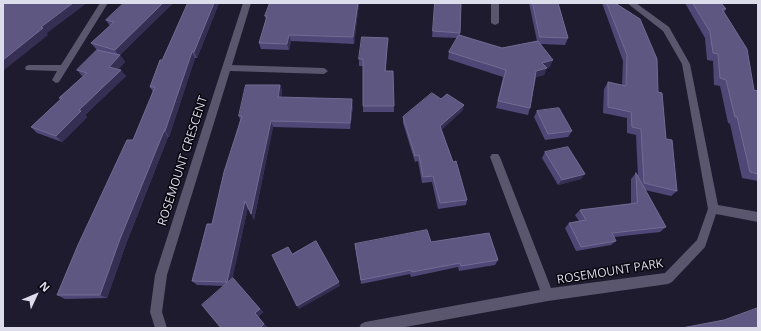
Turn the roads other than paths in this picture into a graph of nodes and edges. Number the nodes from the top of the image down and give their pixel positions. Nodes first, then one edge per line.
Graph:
1 (104, 3) edge
2 (247, 3) edge
3 (494, 3) edge
4 (631, 3) edge
5 (495, 23) dead end
6 (29, 68) dead end
7 (62, 68) junction
8 (226, 68) junction
9 (324, 70) dead end
10 (56, 80) dead end
11 (495, 157) dead end
12 (713, 209) junction
13 (758, 217) edge
14 (548, 295) junction
15 (160, 328) edge
16 (365, 328) edge

1 - 7 street
2 - 8 street, ROSEMOUNT CRESCENT
3 - 5 street
4 - 12 street, ROSEMOUNT PARK
6 - 7 street
7 - 10 street
8 - 9 street
8 - 15 street, ROSEMOUNT CRESCENT
11 - 14 street
12 - 13 street
12 - 14 street, ROSEMOUNT PARK
14 - 16 street, ROSEMOUNT PARK

